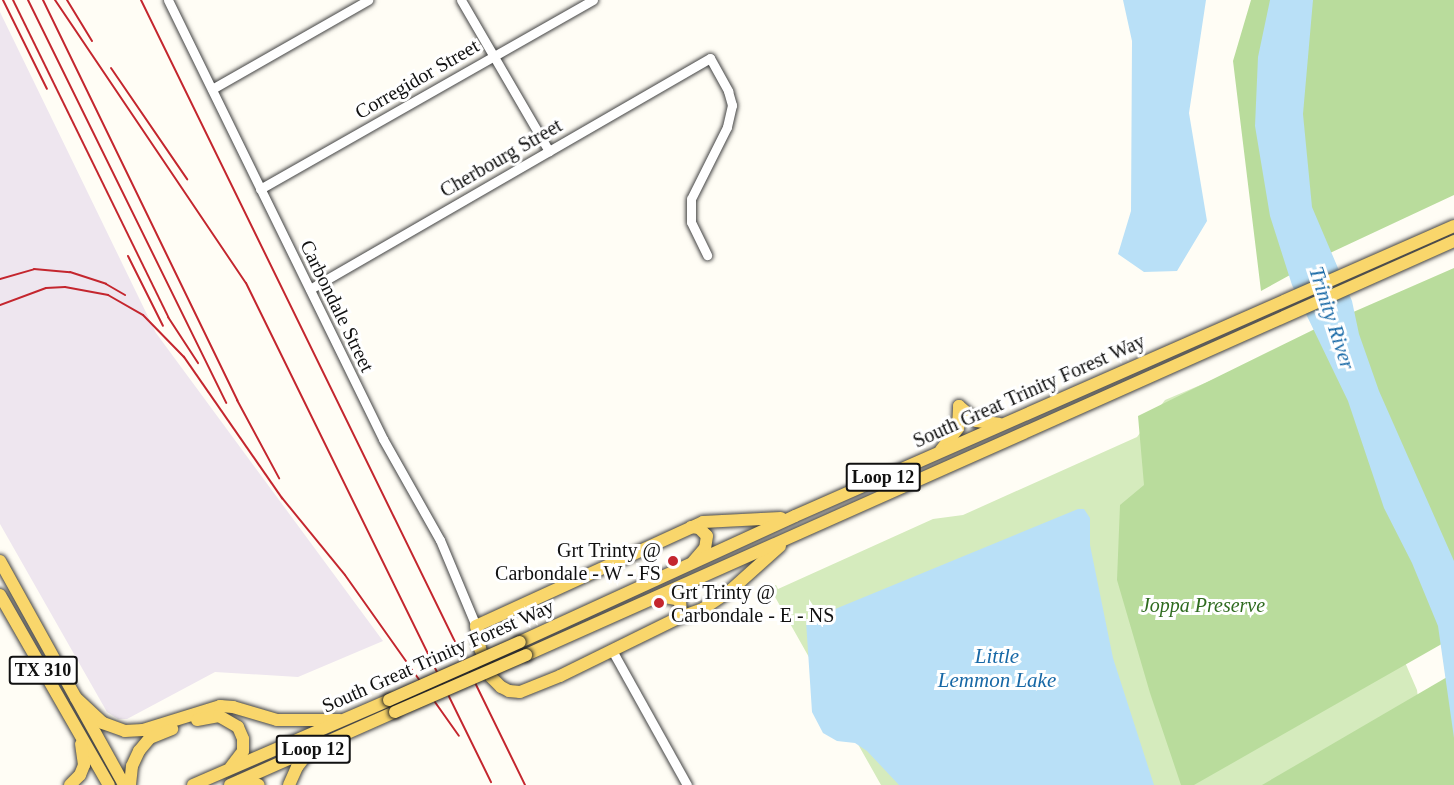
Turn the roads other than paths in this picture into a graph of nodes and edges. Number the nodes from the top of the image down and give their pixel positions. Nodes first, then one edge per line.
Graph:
1 (168, 0) edge
2 (368, 0) edge
3 (461, 0) edge
4 (593, 0) edge
5 (494, 56) junction
6 (212, 89) junction
7 (549, 151) junction
8 (260, 189) junction
9 (1454, 226) edge
10 (1454, 241) edge
11 (707, 255) dead end
12 (310, 289) junction
13 (1004, 424) junction
14 (971, 438) junction
15 (940, 452) junction
16 (930, 473) junction
17 (795, 516) junction
18 (691, 527) junction
19 (793, 536) junction
20 (0, 561) edge
21 (689, 566) junction
22 (0, 596) edge
23 (659, 596) junction
24 (676, 619) junction
25 (476, 626) junction
26 (613, 652) junction
27 (76, 698) junction
28 (340, 720) junction
29 (77, 729) junction
30 (312, 749) junction
31 (229, 769) junction
32 (234, 783) edge
33 (70, 785) edge
34 (110, 785) edge
35 (124, 785) edge
36 (130, 785) edge
37 (194, 785) edge
38 (260, 785) edge
39 (289, 785) edge
40 (687, 785) edge

1 - 6 street, Carbondale Street
2 - 6 street
3 - 5 street
4 - 5 street, Corregidor Street
5 - 7 street
5 - 8 street, Corregidor Street
6 - 8 street, Carbondale Street
7 - 11 street, Cherbourg Street
7 - 12 street, Cherbourg Street
8 - 12 street, Carbondale Street
9 - 13 main road, South Great Trinity Forest Way / Loop 12
10 - 16 main road, South Great Trinity Forest Way / Loop 12
12 - 25 street, Carbondale Street
13 - 14 main road, South Great Trinity Forest Way / Loop 12
13 - 15 main road
14 - 15 main road, South Great Trinity Forest Way / Loop 12
14 - 16 main road
15 - 17 main road, South Great Trinity Forest Way / Loop 12
16 - 19 main road, South Great Trinity Forest Way / Loop 12
17 - 18 main road
17 - 21 main road, South Great Trinity Forest Way / Loop 12
18 - 21 main road
18 - 25 main road
19 - 23 main road, South Great Trinity Forest Way / Loop 12
19 - 24 main road
20 - 27 main road, TX 310
21 - 28 main road, South Great Trinity Forest Way / Loop 12, bridge
22 - 29 main road, TX 310
23 - 24 main road
23 - 30 main road, South Great Trinity Forest Way / Loop 12, bridge
24 - 26 main road
25 - 26 main road
26 - 40 street
27 - 28 main road
27 - 35 main road, TX 310
28 - 31 main road, South Great Trinity Forest Way / Loop 12
29 - 33 main road
29 - 34 main road, TX 310
30 - 32 main road, South Great Trinity Forest Way / Loop 12
30 - 39 main road
31 - 36 main road
31 - 37 main road, South Great Trinity Forest Way / Loop 12
32 - 38 main road

